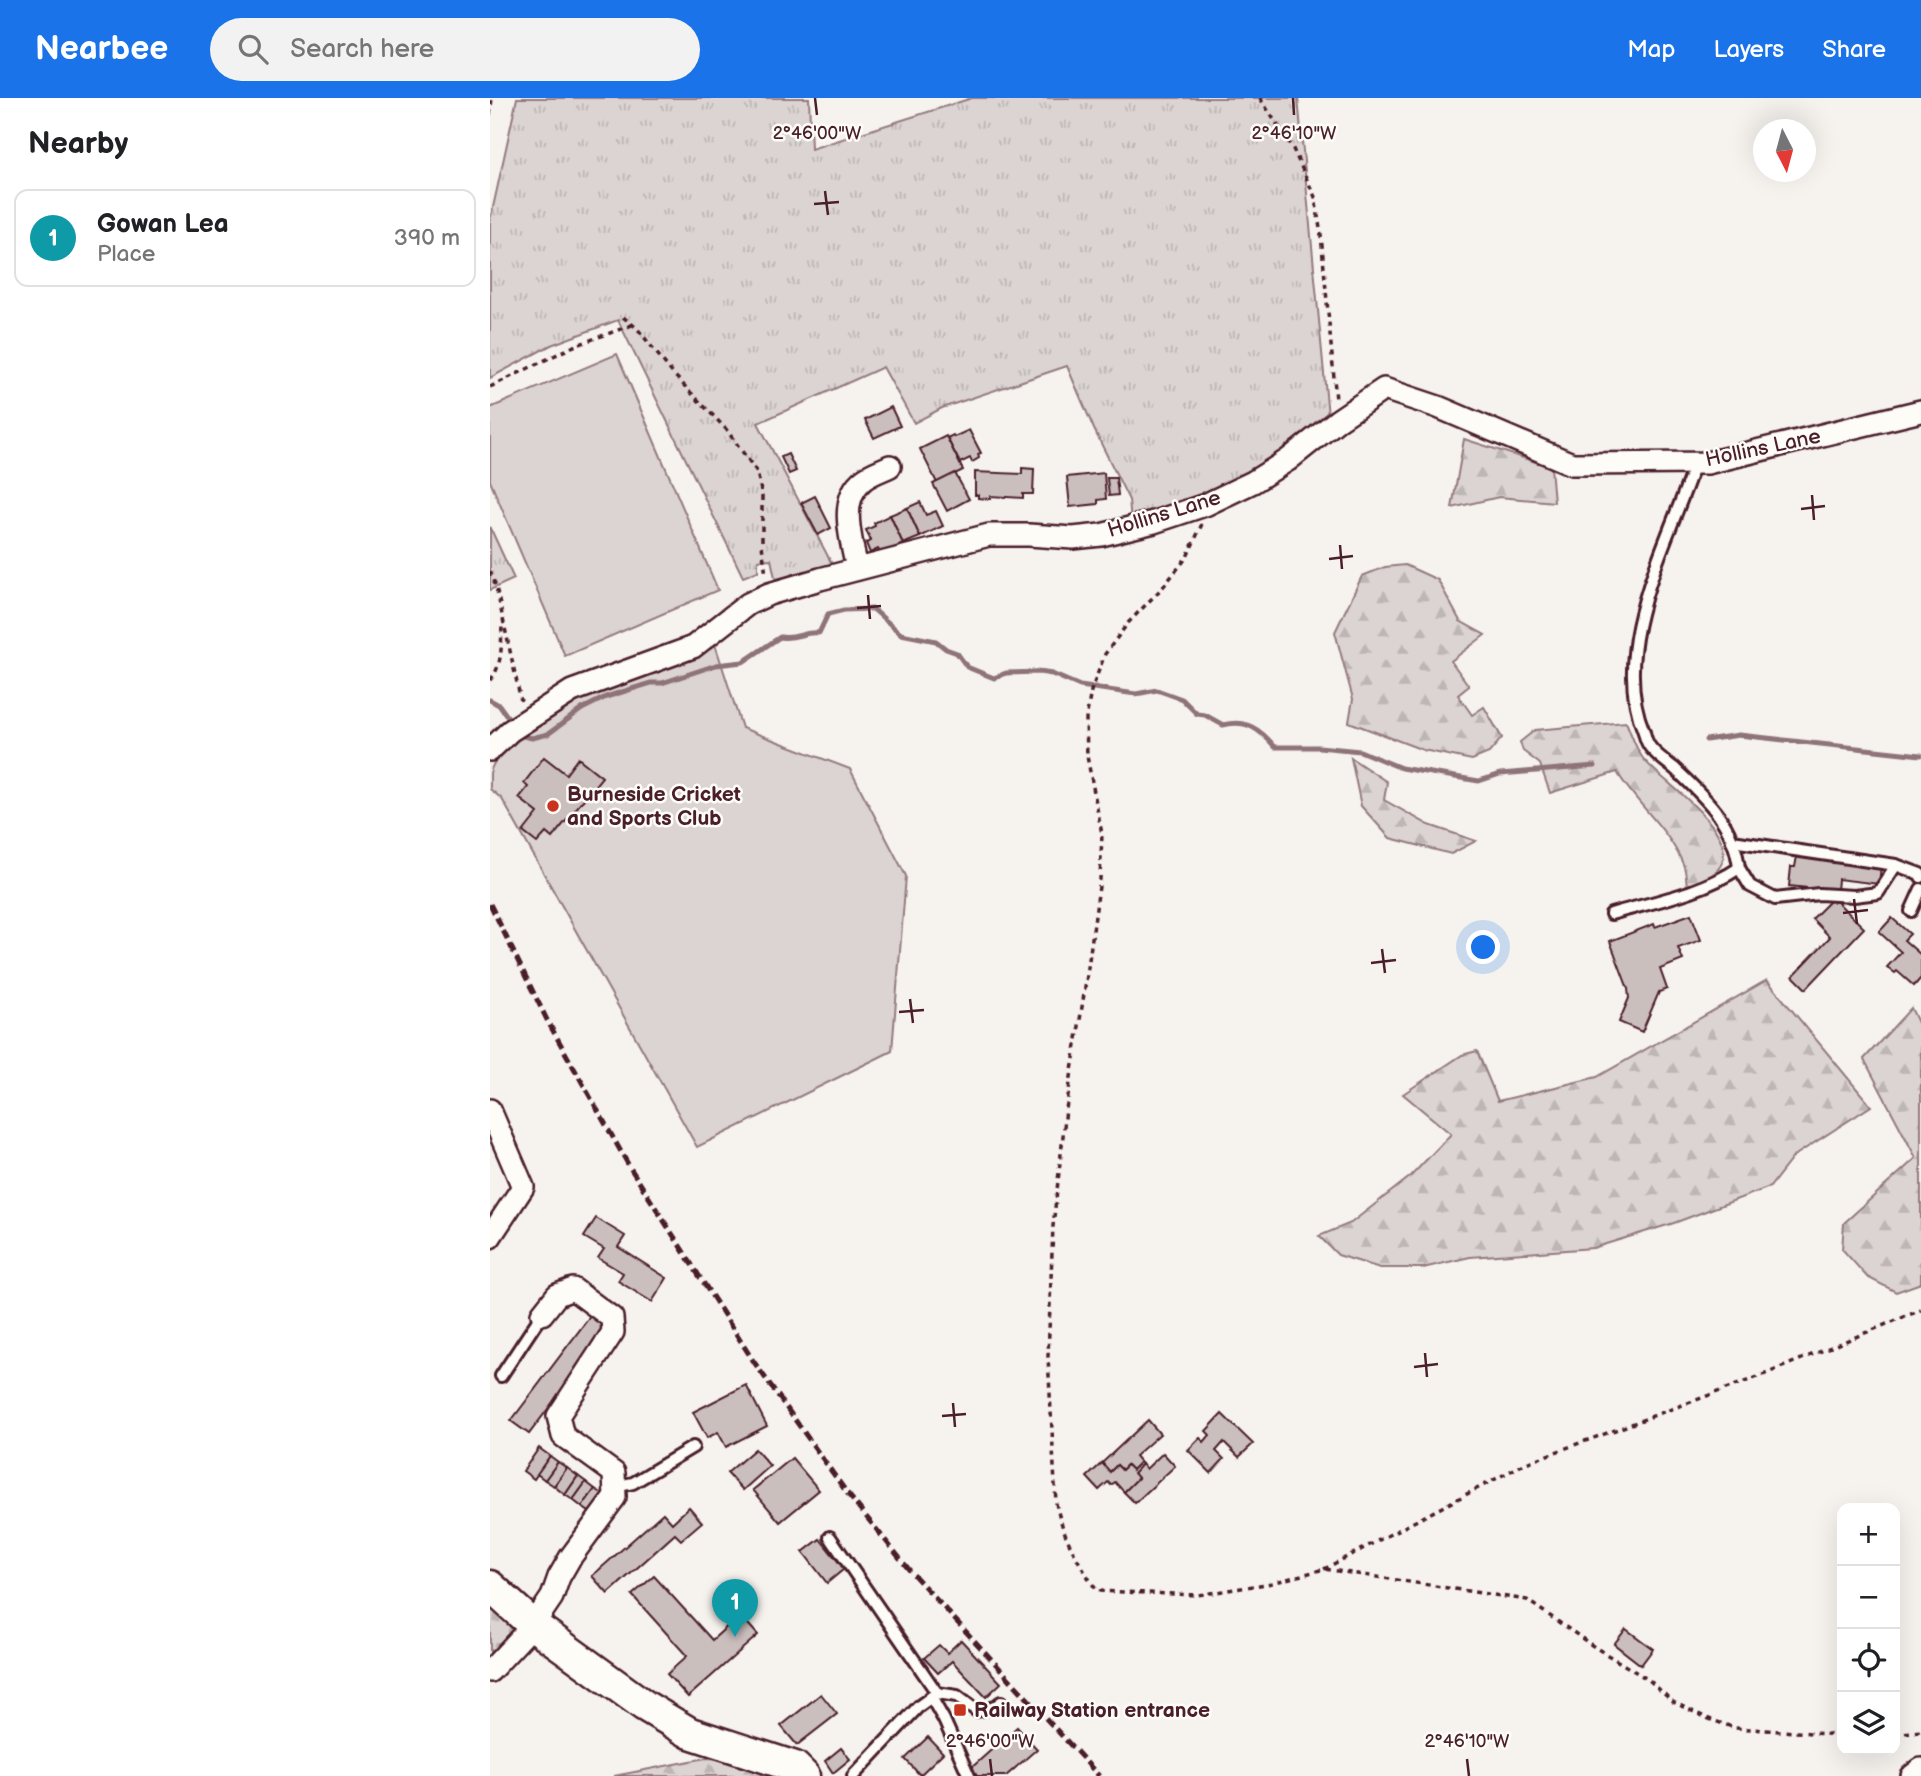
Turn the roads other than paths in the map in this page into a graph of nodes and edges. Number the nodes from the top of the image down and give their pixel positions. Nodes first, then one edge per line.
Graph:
1 (1921, 411) edge
2 (1695, 463) junction
3 (890, 466) dead end
4 (857, 569) junction
5 (490, 750) edge
6 (1732, 841) junction
7 (1896, 865) junction
8 (1739, 867) junction
9 (1921, 875) edge
10 (1921, 889) edge
11 (1911, 911) dead end
12 (1611, 914) dead end
13 (490, 1110) edge
14 (490, 1237) edge
15 (542, 1314) joint
16 (501, 1376) dead end
17 (693, 1447) dead end
18 (614, 1486) junction
19 (830, 1537) dead end
20 (490, 1586) edge
21 (533, 1625) junction
22 (490, 1671) edge
23 (934, 1695) junction
24 (1002, 1702) dead end
25 (1921, 1769) edge
26 (804, 1776) edge
27 (853, 1776) edge
28 (969, 1776) edge
29 (1913, 1776) edge

1 - 2 street, Hollins Lane
2 - 4 street, Hollins Lane
2 - 6 lane
3 - 4 street
4 - 5 street, Hollins Lane
6 - 7 lane
6 - 8 lane
7 - 8 lane
7 - 9 lane
8 - 12 lane
10 - 11 lane
13 - 14 street
15 - 16 lane
15 - 18 street
17 - 18 lane
18 - 21 street
19 - 23 lane
20 - 21 street
21 - 22 street
21 - 26 street
23 - 24 lane
23 - 27 lane
23 - 28 lane
25 - 29 street

